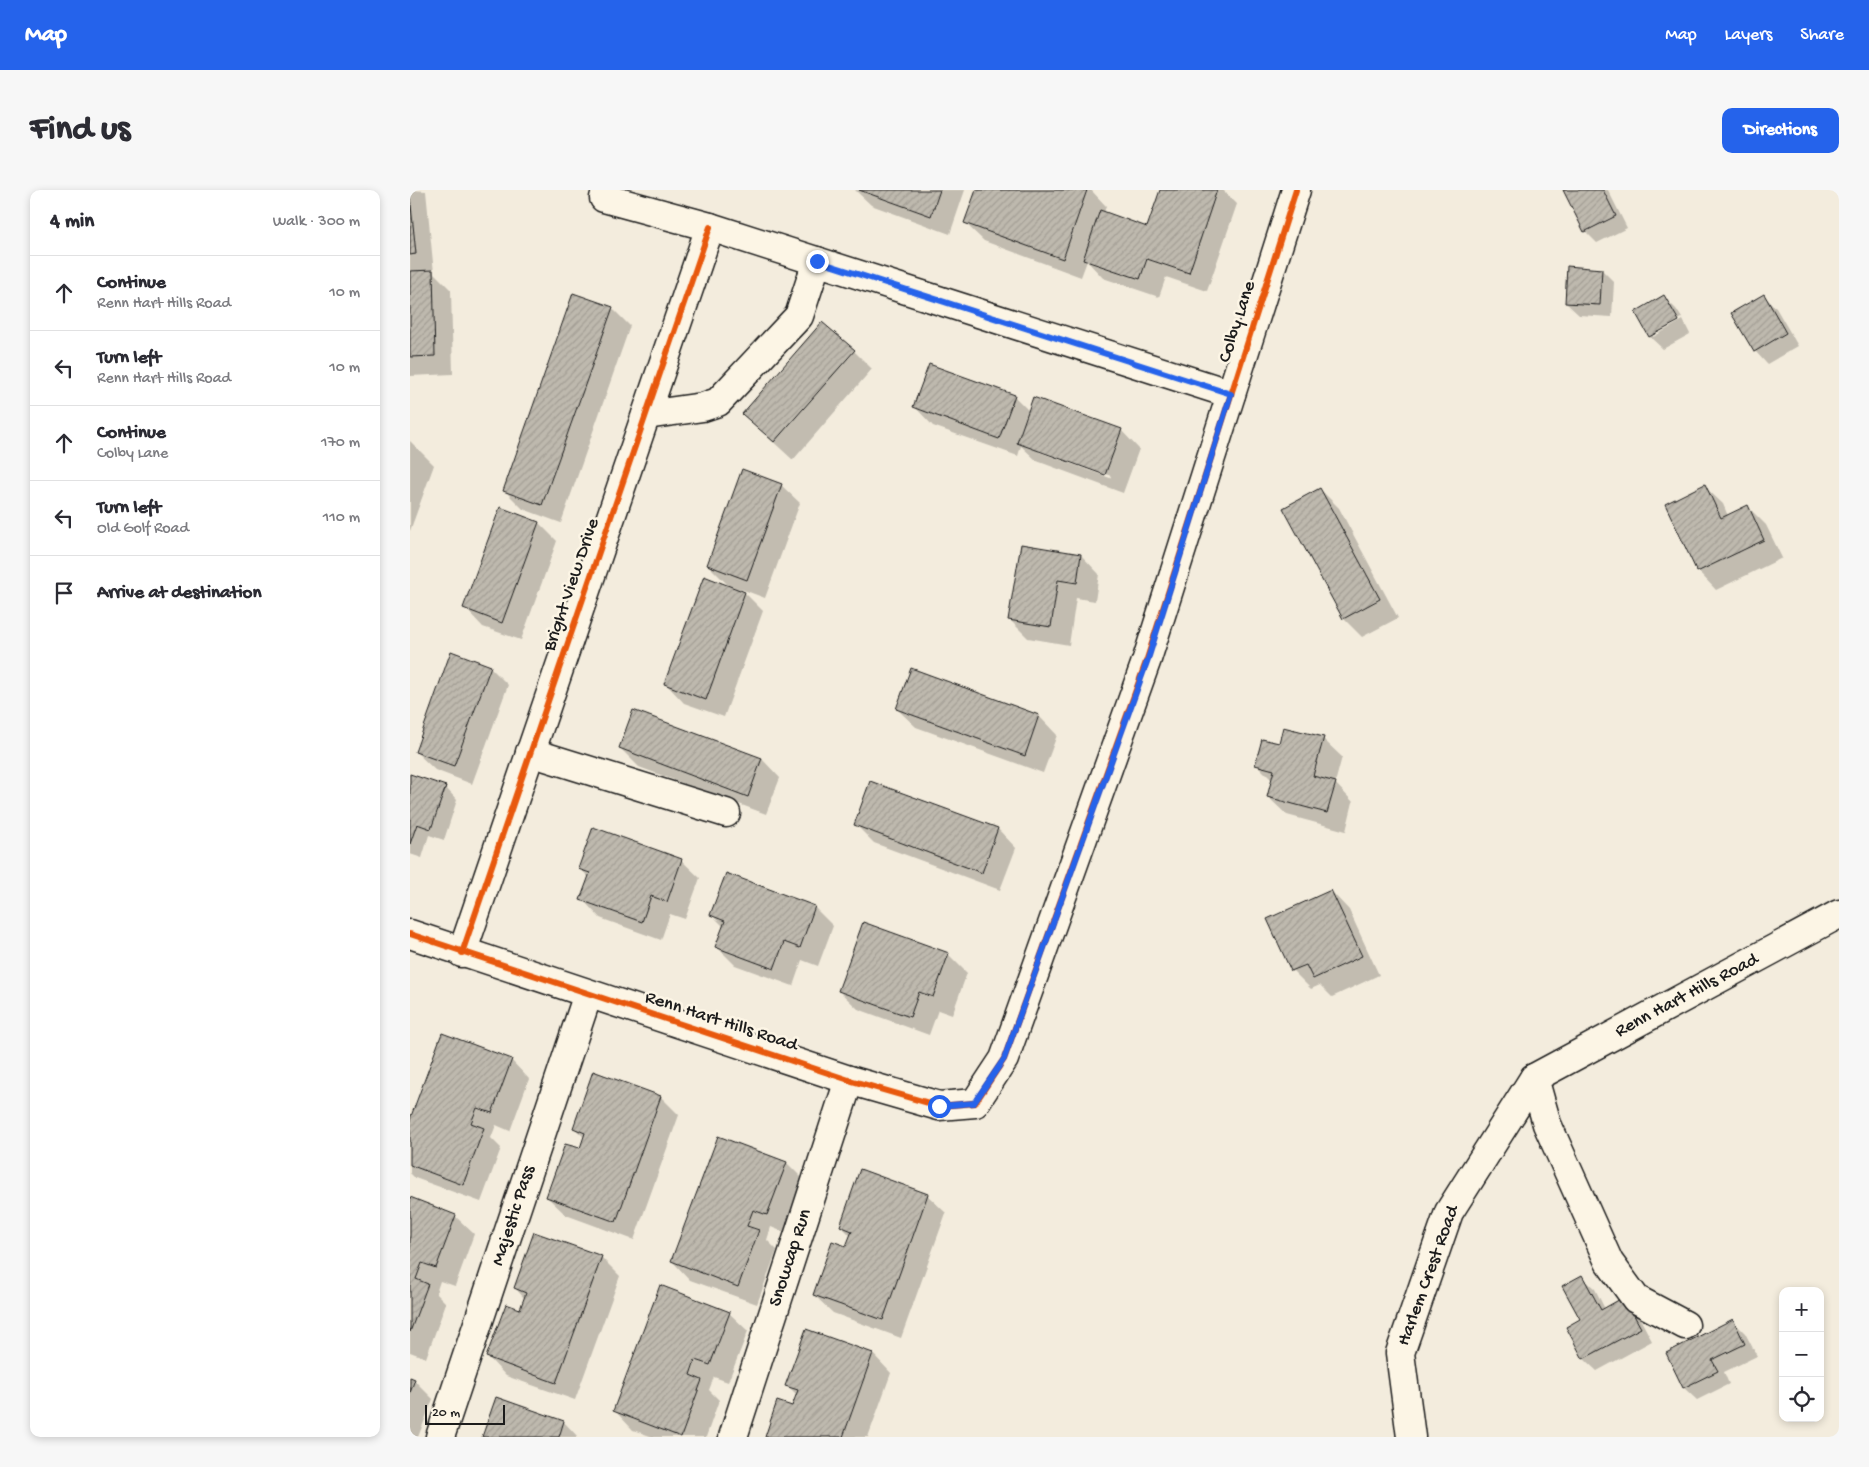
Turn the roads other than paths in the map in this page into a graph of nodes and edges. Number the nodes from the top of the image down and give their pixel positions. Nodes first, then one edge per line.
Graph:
1 (1296, 190) edge
2 (604, 198) dead end
3 (710, 227) junction
4 (817, 261) junction
5 (1231, 394) junction
6 (646, 415) junction
7 (530, 752) junction
8 (726, 813) dead end
9 (1839, 914) edge
10 (410, 934) edge
11 (462, 953) junction
12 (588, 994) junction
13 (1004, 1059) joint
14 (1534, 1078) junction
15 (849, 1080) junction
16 (1685, 1325) dead end
17 (440, 1437) edge
18 (733, 1437) edge
19 (1411, 1437) edge

1 - 5 street, Colby Lane
2 - 3 street
3 - 4 street
3 - 6 street, Bright View Drive
4 - 5 street
4 - 6 street
5 - 13 street, Colby Lane
6 - 7 street, Bright View Drive
7 - 8 street
7 - 11 street, Bright View Drive
9 - 14 street, Renn Hart Hills Road
10 - 11 street, Renn Hart Hills Road
11 - 12 street, Renn Hart Hills Road
12 - 15 street, Renn Hart Hills Road
12 - 17 street, Majestic Pass
13 - 15 street, Renn Hart Hills Road
14 - 16 street
14 - 19 street, Harlem Crest Road
15 - 18 street, Snowcap Run

